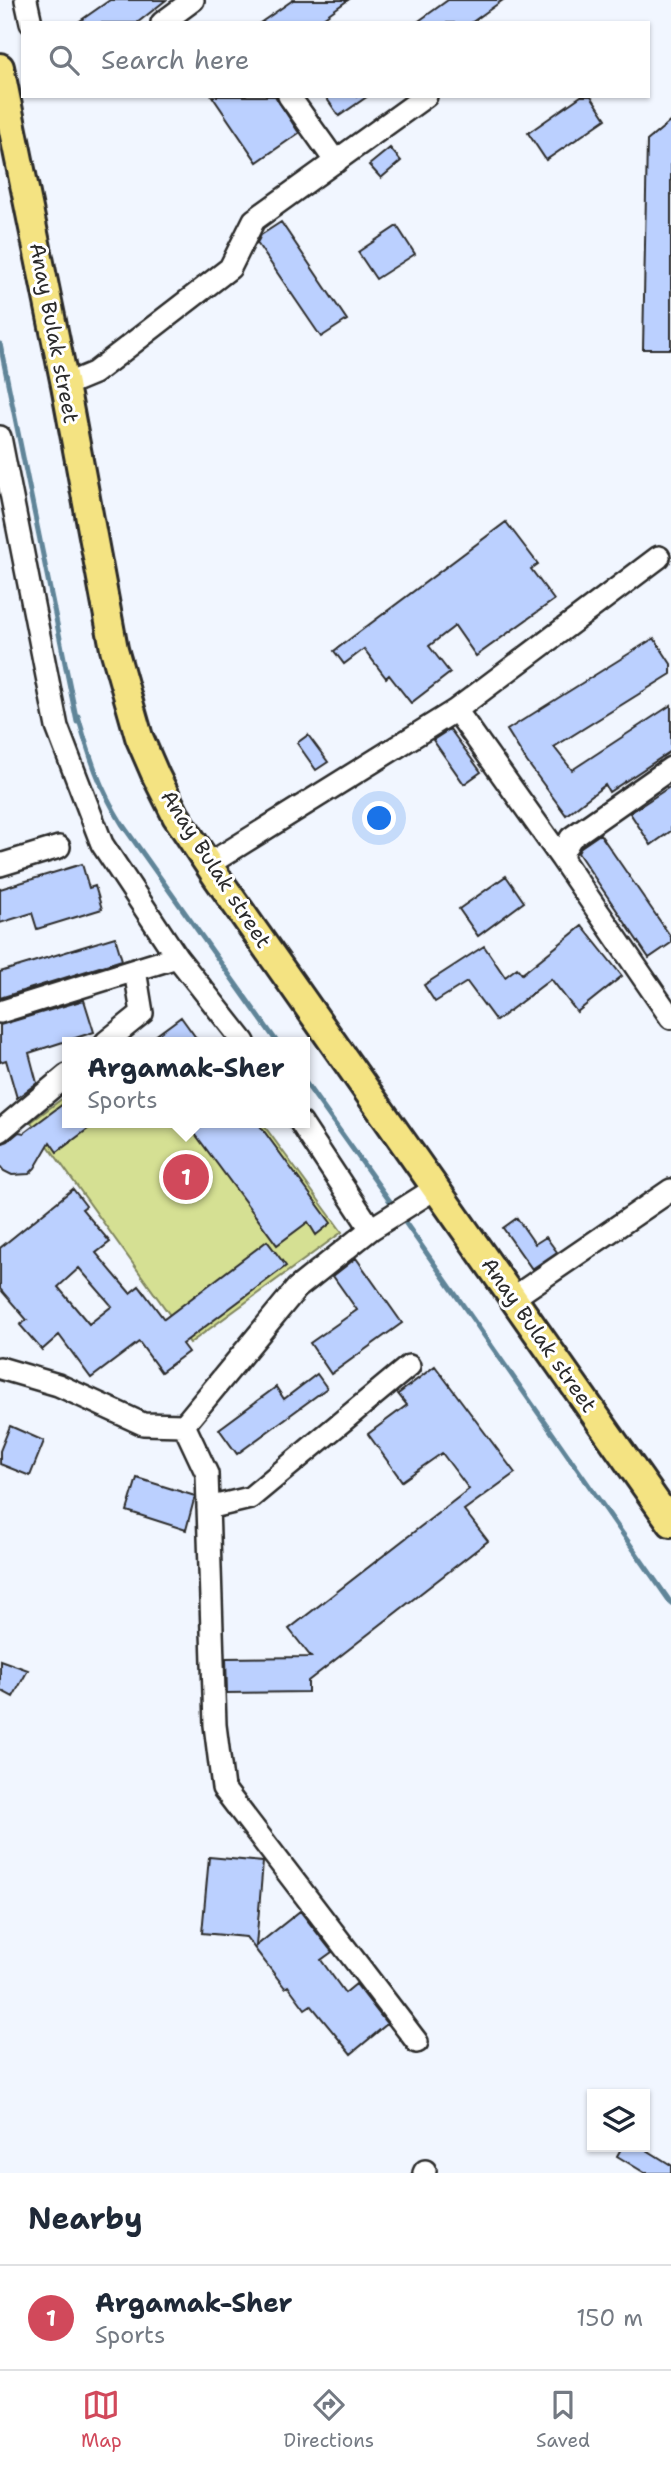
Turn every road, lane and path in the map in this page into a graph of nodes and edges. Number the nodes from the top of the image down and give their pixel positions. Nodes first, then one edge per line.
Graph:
1 (26, 0) edge
2 (193, 0) edge
3 (31, 21) edge
4 (165, 21) edge
5 (0, 67) edge
6 (290, 98) edge
7 (423, 98) edge
8 (336, 162) junction
9 (65, 385) junction
10 (0, 437) edge
11 (659, 557) dead end
12 (456, 710) junction
13 (671, 768) edge
14 (58, 847) dead end
15 (562, 859) junction
16 (209, 864) junction
17 (0, 865) edge
18 (177, 957) junction
19 (135, 970) junction
20 (0, 1012) edge
21 (671, 1018) edge
22 (112, 1037) edge
23 (240, 1037) edge
24 (62, 1079) edge
25 (303, 1128) edge
26 (0, 1131) edge
27 (436, 1188) junction
28 (671, 1190) edge
29 (371, 1229) junction
30 (513, 1298) junction
31 (409, 1366) dead end
32 (0, 1368) edge
33 (184, 1425) junction
34 (208, 1508) junction
35 (671, 1523) edge
36 (416, 2042) dead end

1 - 3 street
2 - 4 street
5 - 9 main road, Anay Bulak street
6 - 8 street
7 - 8 street
8 - 9 street
9 - 16 main road, Anay Bulak street
10 - 18 street
11 - 12 street
12 - 15 street
12 - 16 street
13 - 15 street
14 - 17 street
15 - 21 street
16 - 27 main road, Anay Bulak street
18 - 19 street
18 - 23 street
19 - 20 street
19 - 22 street
24 - 26 street
25 - 29 street
27 - 29 street
27 - 30 main road, Anay Bulak street
28 - 30 street
29 - 33 street
30 - 35 main road, Anay Bulak street
31 - 34 street
32 - 33 street
33 - 34 street
34 - 36 street

